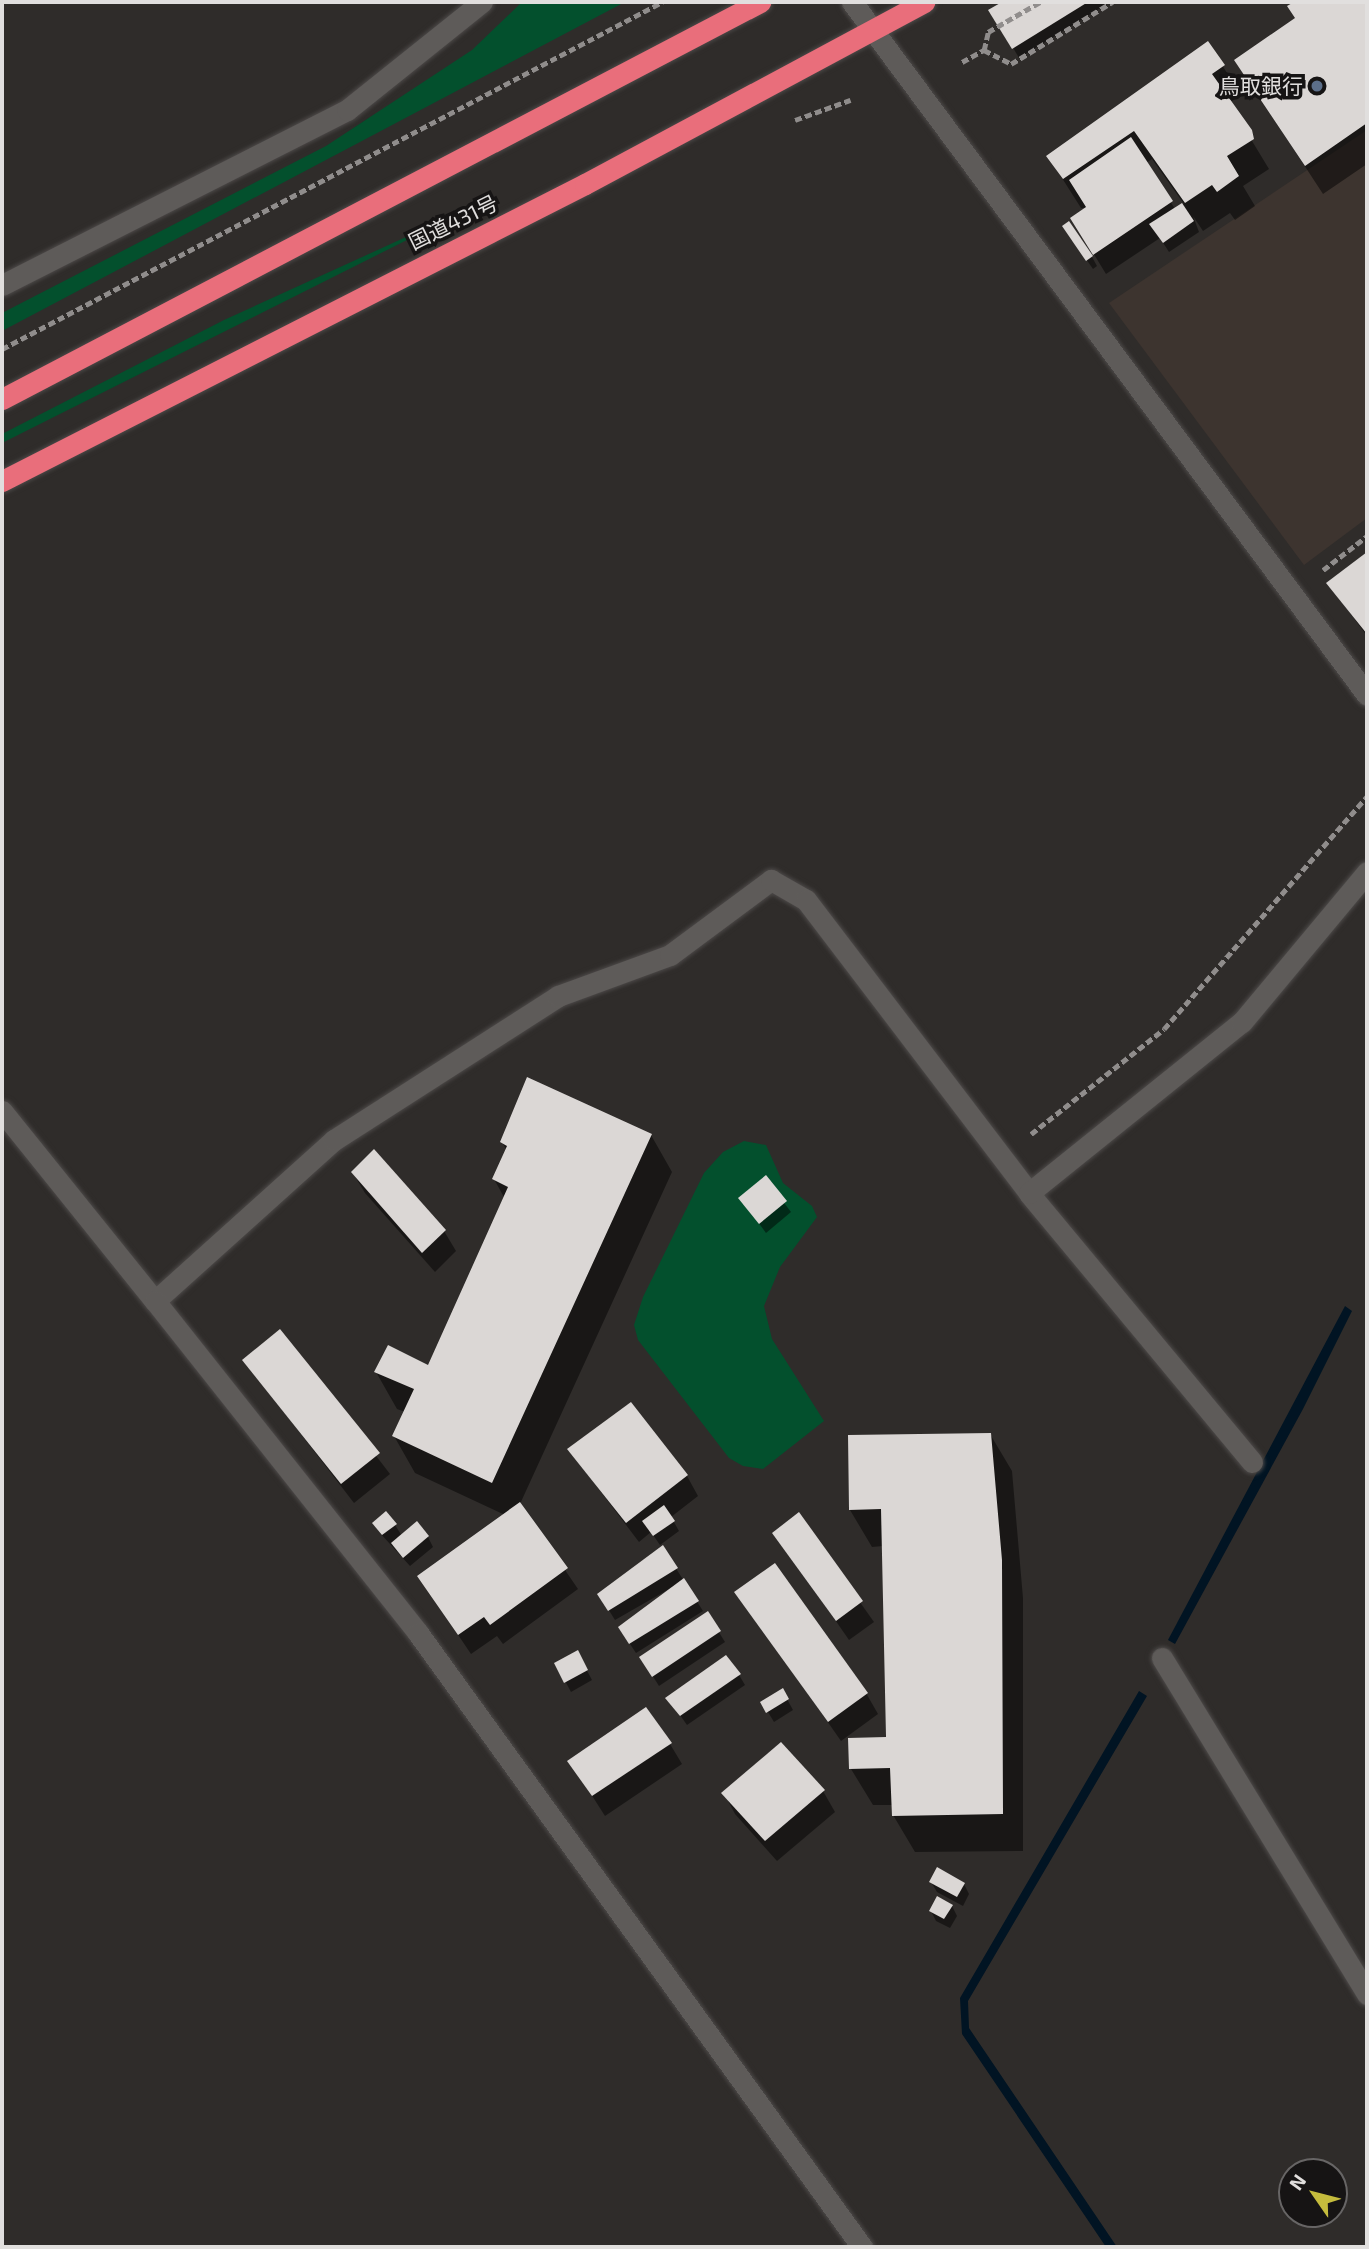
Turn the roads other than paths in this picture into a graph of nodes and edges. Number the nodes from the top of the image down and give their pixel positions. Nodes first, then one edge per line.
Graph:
1 (760, 2) edge
2 (852, 2) edge
3 (924, 2) edge
4 (479, 3) edge
5 (872, 31) junction
6 (2, 285) edge
7 (2, 399) edge
8 (2, 481) edge
9 (1367, 695) edge
10 (1367, 872) edge
11 (2, 1111) edge
12 (1029, 1193) junction
13 (155, 1301) junction
14 (1252, 1462) dead end
15 (1162, 1658) dead end
16 (1367, 1994) edge
17 (862, 2247) edge

1 - 7 highway
2 - 5 street
3 - 5 highway, 国道431号
4 - 6 street
5 - 8 highway, 国道431号
5 - 9 street
10 - 12 street
11 - 13 street
12 - 13 street
12 - 14 street
13 - 17 street
15 - 16 street

